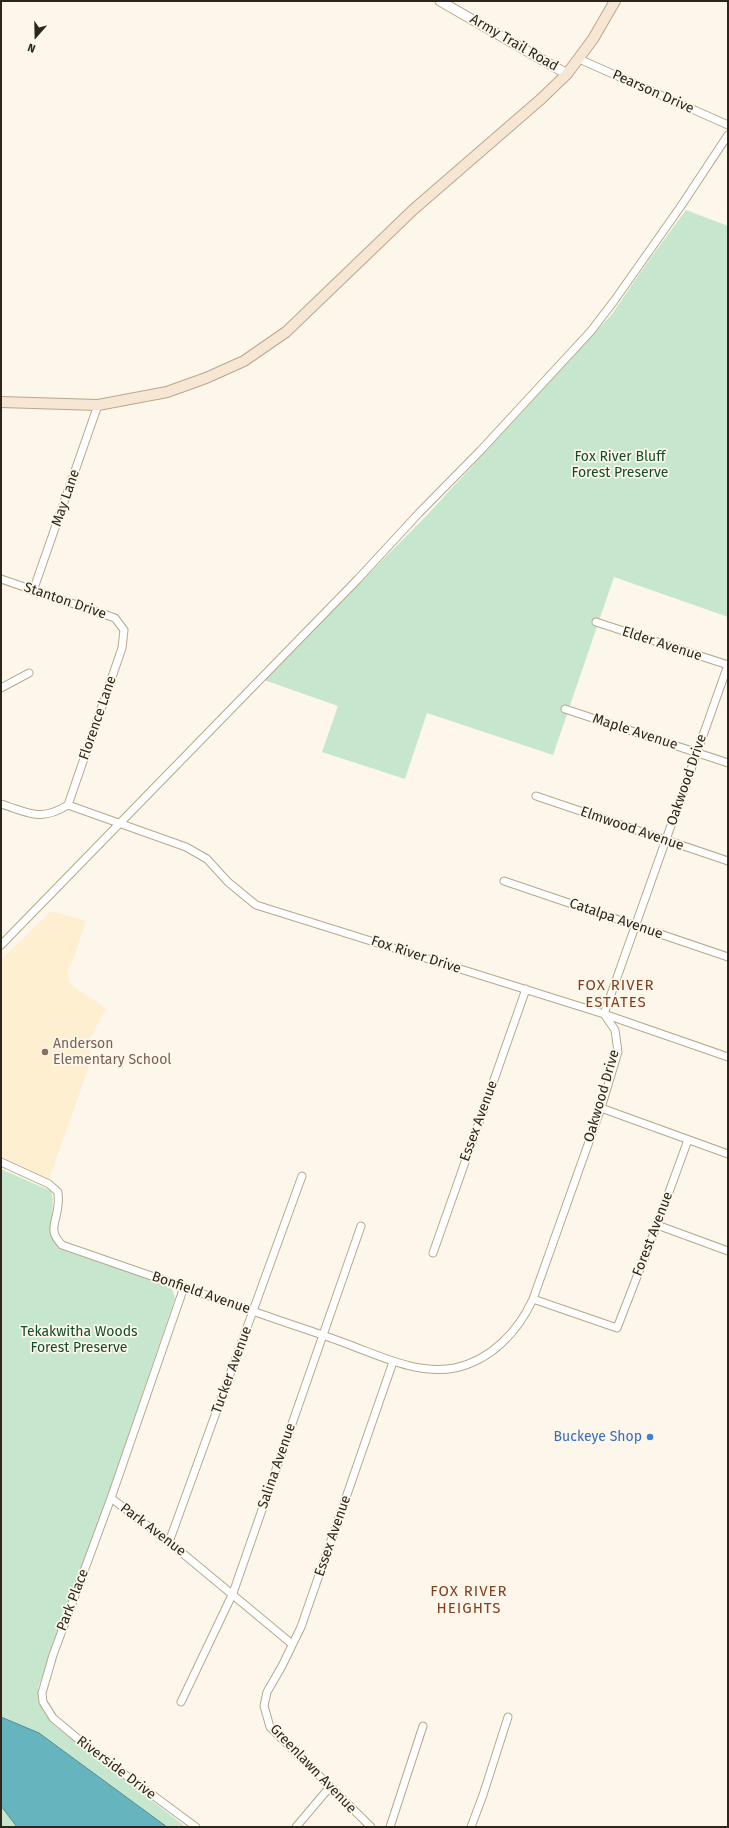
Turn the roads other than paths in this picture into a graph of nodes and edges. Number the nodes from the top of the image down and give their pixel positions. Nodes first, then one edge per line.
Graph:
1 (440, 1) edge
2 (615, 1) edge
3 (579, 59) junction
4 (567, 74) junction
5 (728, 125) edge
6 (728, 135) edge
7 (1, 402) edge
8 (98, 405) junction
9 (1, 579) edge
10 (34, 591) junction
11 (596, 622) dead end
12 (124, 630) joint
13 (728, 665) edge
14 (29, 673) dead end
15 (1, 688) edge
16 (565, 709) dead end
17 (696, 752) junction
18 (728, 763) edge
19 (536, 796) dead end
20 (1, 804) edge
21 (68, 805) junction
22 (120, 824) junction
23 (666, 841) junction
24 (728, 862) edge
25 (504, 881) dead end
26 (636, 925) junction
27 (1, 945) edge
28 (728, 958) edge
29 (526, 989) junction
30 (604, 1014) junction
31 (728, 1057) edge
32 (601, 1108) junction
33 (688, 1140) junction
34 (728, 1154) edge
35 (1, 1162) edge
36 (302, 1176) dead end
37 (657, 1225) junction
38 (361, 1226) dead end
39 (728, 1252) edge
40 (433, 1253) dead end
41 (184, 1287) junction
42 (533, 1299) junction
43 (253, 1311) junction
44 (323, 1335) junction
45 (393, 1362) junction
46 (111, 1498) junction
47 (169, 1542) junction
48 (233, 1594) junction
49 (292, 1644) junction
50 (43, 1702) joint
51 (182, 1702) dead end
52 (264, 1706) joint
53 (508, 1716) dead end
54 (423, 1726) dead end
55 (329, 1788) junction
56 (196, 1827) edge
57 (296, 1827) edge
58 (371, 1827) edge
59 (390, 1827) edge
60 (471, 1827) edge

1 - 4 street, Army Trail Road
2 - 3 main road
3 - 4 main road
3 - 5 street, Pearson Drive
4 - 8 main road
6 - 22 street
7 - 8 main road
8 - 10 street, May Lane
9 - 10 street, Stanton Drive
10 - 12 street, Stanton Drive
11 - 13 street, Elder Avenue
12 - 21 street, Florence Lane
13 - 17 street, Oakwood Drive
14 - 15 street
16 - 17 street, Maple Avenue
17 - 18 street, Maple Avenue
17 - 23 street, Oakwood Drive
19 - 23 street, Elmwood Avenue
20 - 21 street
21 - 22 street, Fox River Drive
22 - 27 street
22 - 29 street, Fox River Drive
23 - 24 street, Elmwood Avenue
23 - 26 street, Oakwood Drive
25 - 26 street, Catalpa Avenue
26 - 28 street, Catalpa Avenue
26 - 30 street, Oakwood Drive
29 - 30 street, Fox River Drive
29 - 40 street, Essex Avenue
30 - 31 street, Fox River Drive
30 - 32 street, Oakwood Drive
32 - 33 street
32 - 42 street, Oakwood Drive
33 - 34 street
33 - 37 street, Forest Avenue
35 - 41 street, Bonfield Avenue
36 - 43 street, Tucker Avenue
37 - 39 street
37 - 42 street, Forest Avenue
38 - 44 street, Salina Avenue
41 - 43 street, Bonfield Avenue
41 - 46 street, Park Avenue
42 - 45 street, Oakwood Drive
43 - 44 street, Bonfield Avenue
43 - 47 street, Tucker Avenue
44 - 45 street, Bonfield Avenue
44 - 48 street, Salina Avenue
45 - 49 street, Essex Avenue
46 - 47 street, Park Avenue
46 - 50 street, Park Place
47 - 48 street, Park Avenue
48 - 49 street, Park Avenue
48 - 51 street, Salina Avenue
49 - 52 street, Essex Avenue
50 - 56 street, Riverside Drive
52 - 55 street, Greenlawn Avenue
53 - 60 street
54 - 59 street
55 - 57 street
55 - 58 street, Greenlawn Avenue

